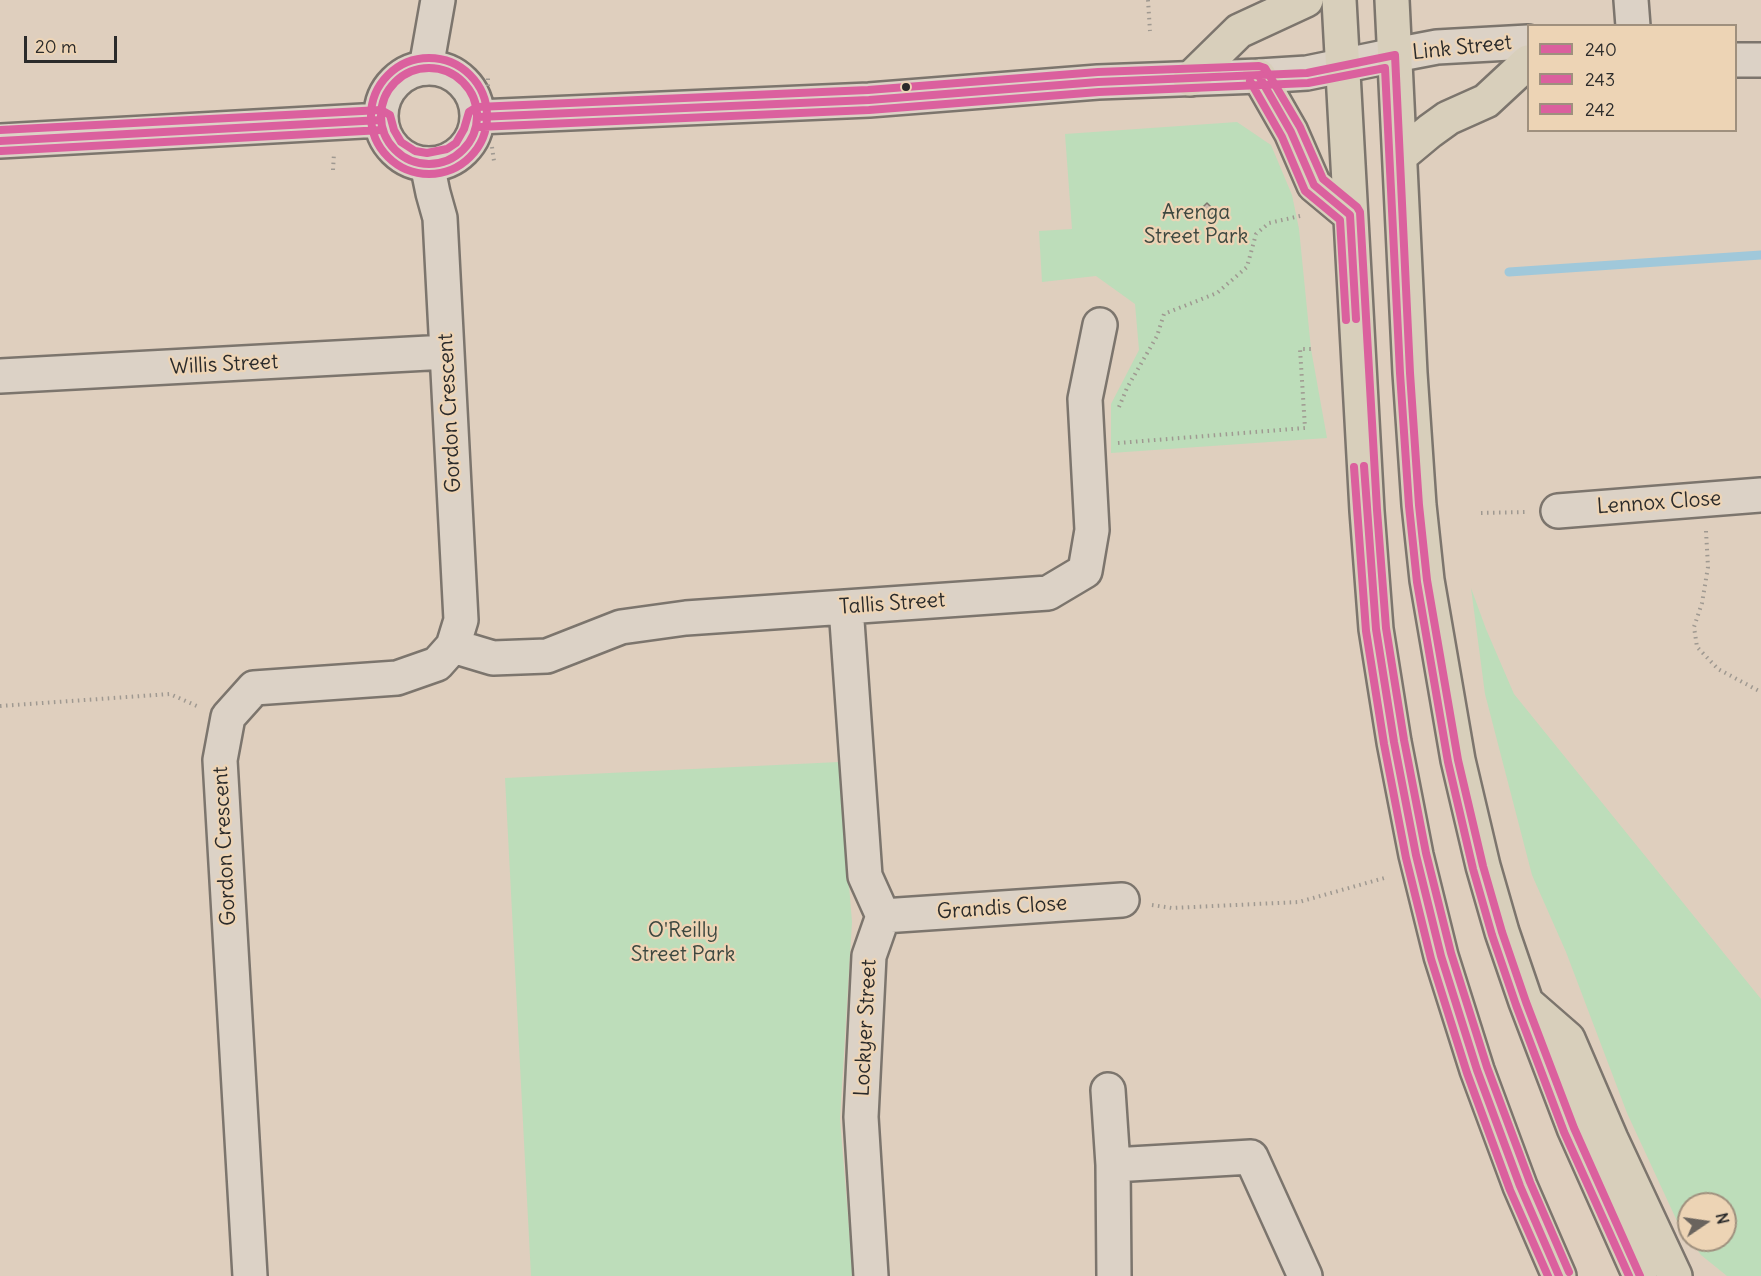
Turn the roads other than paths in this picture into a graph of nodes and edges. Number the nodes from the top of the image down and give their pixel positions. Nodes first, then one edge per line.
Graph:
1 (438, 0) edge
2 (1306, 0) edge
3 (1339, 0) edge
4 (1392, 0) edge
5 (1631, 0) edge
6 (1633, 24) edge
7 (1527, 42) edge
8 (1395, 55) junction
9 (1737, 60) edge
10 (1761, 60) edge
11 (1527, 63) edge
12 (1343, 66) junction
13 (426, 68) junction
14 (1259, 76) junction
15 (1190, 79) junction
16 (477, 117) junction
17 (381, 120) junction
18 (0, 141) edge
19 (1400, 156) junction
20 (428, 164) junction
21 (1350, 215) junction
22 (1100, 325) dead end
23 (447, 352) junction
24 (0, 376) edge
25 (1761, 495) edge
26 (1558, 511) road end
27 (846, 607) junction
28 (453, 646) junction
29 (1122, 900) road end
30 (883, 916) junction
31 (1526, 1002) junction
32 (1108, 1090) dead end
33 (1113, 1165) junction
34 (250, 1276) edge
35 (871, 1276) edge
36 (1113, 1276) edge
37 (1305, 1276) edge
38 (1559, 1276) edge
39 (1640, 1276) edge
40 (1675, 1276) edge

1 - 13 street
2 - 15 main road
3 - 12 main road
4 - 8 main road
5 - 6 street
7 - 8 street, Link Street
8 - 12 street, Link Street
8 - 19 main road
9 - 10 street
11 - 19 main road
12 - 14 street, Link Street
12 - 21 main road
13 - 16 street
13 - 17 street
14 - 15 street, Link Street
14 - 21 main road
15 - 16 street, Link Street
16 - 20 street
17 - 18 street
17 - 20 street
19 - 31 main road
20 - 23 street, Gordon Crescent
21 - 38 main road
22 - 27 street, Tallis Street
23 - 24 street, Willis Street
23 - 28 street, Gordon Crescent
25 - 26 street, Lennox Close
27 - 28 street, Tallis Street
27 - 30 street
28 - 34 street, Gordon Crescent
29 - 30 street, Grandis Close
30 - 35 street, Lockyer Street
31 - 39 main road
31 - 40 main road
32 - 33 street
33 - 36 street
33 - 37 street

